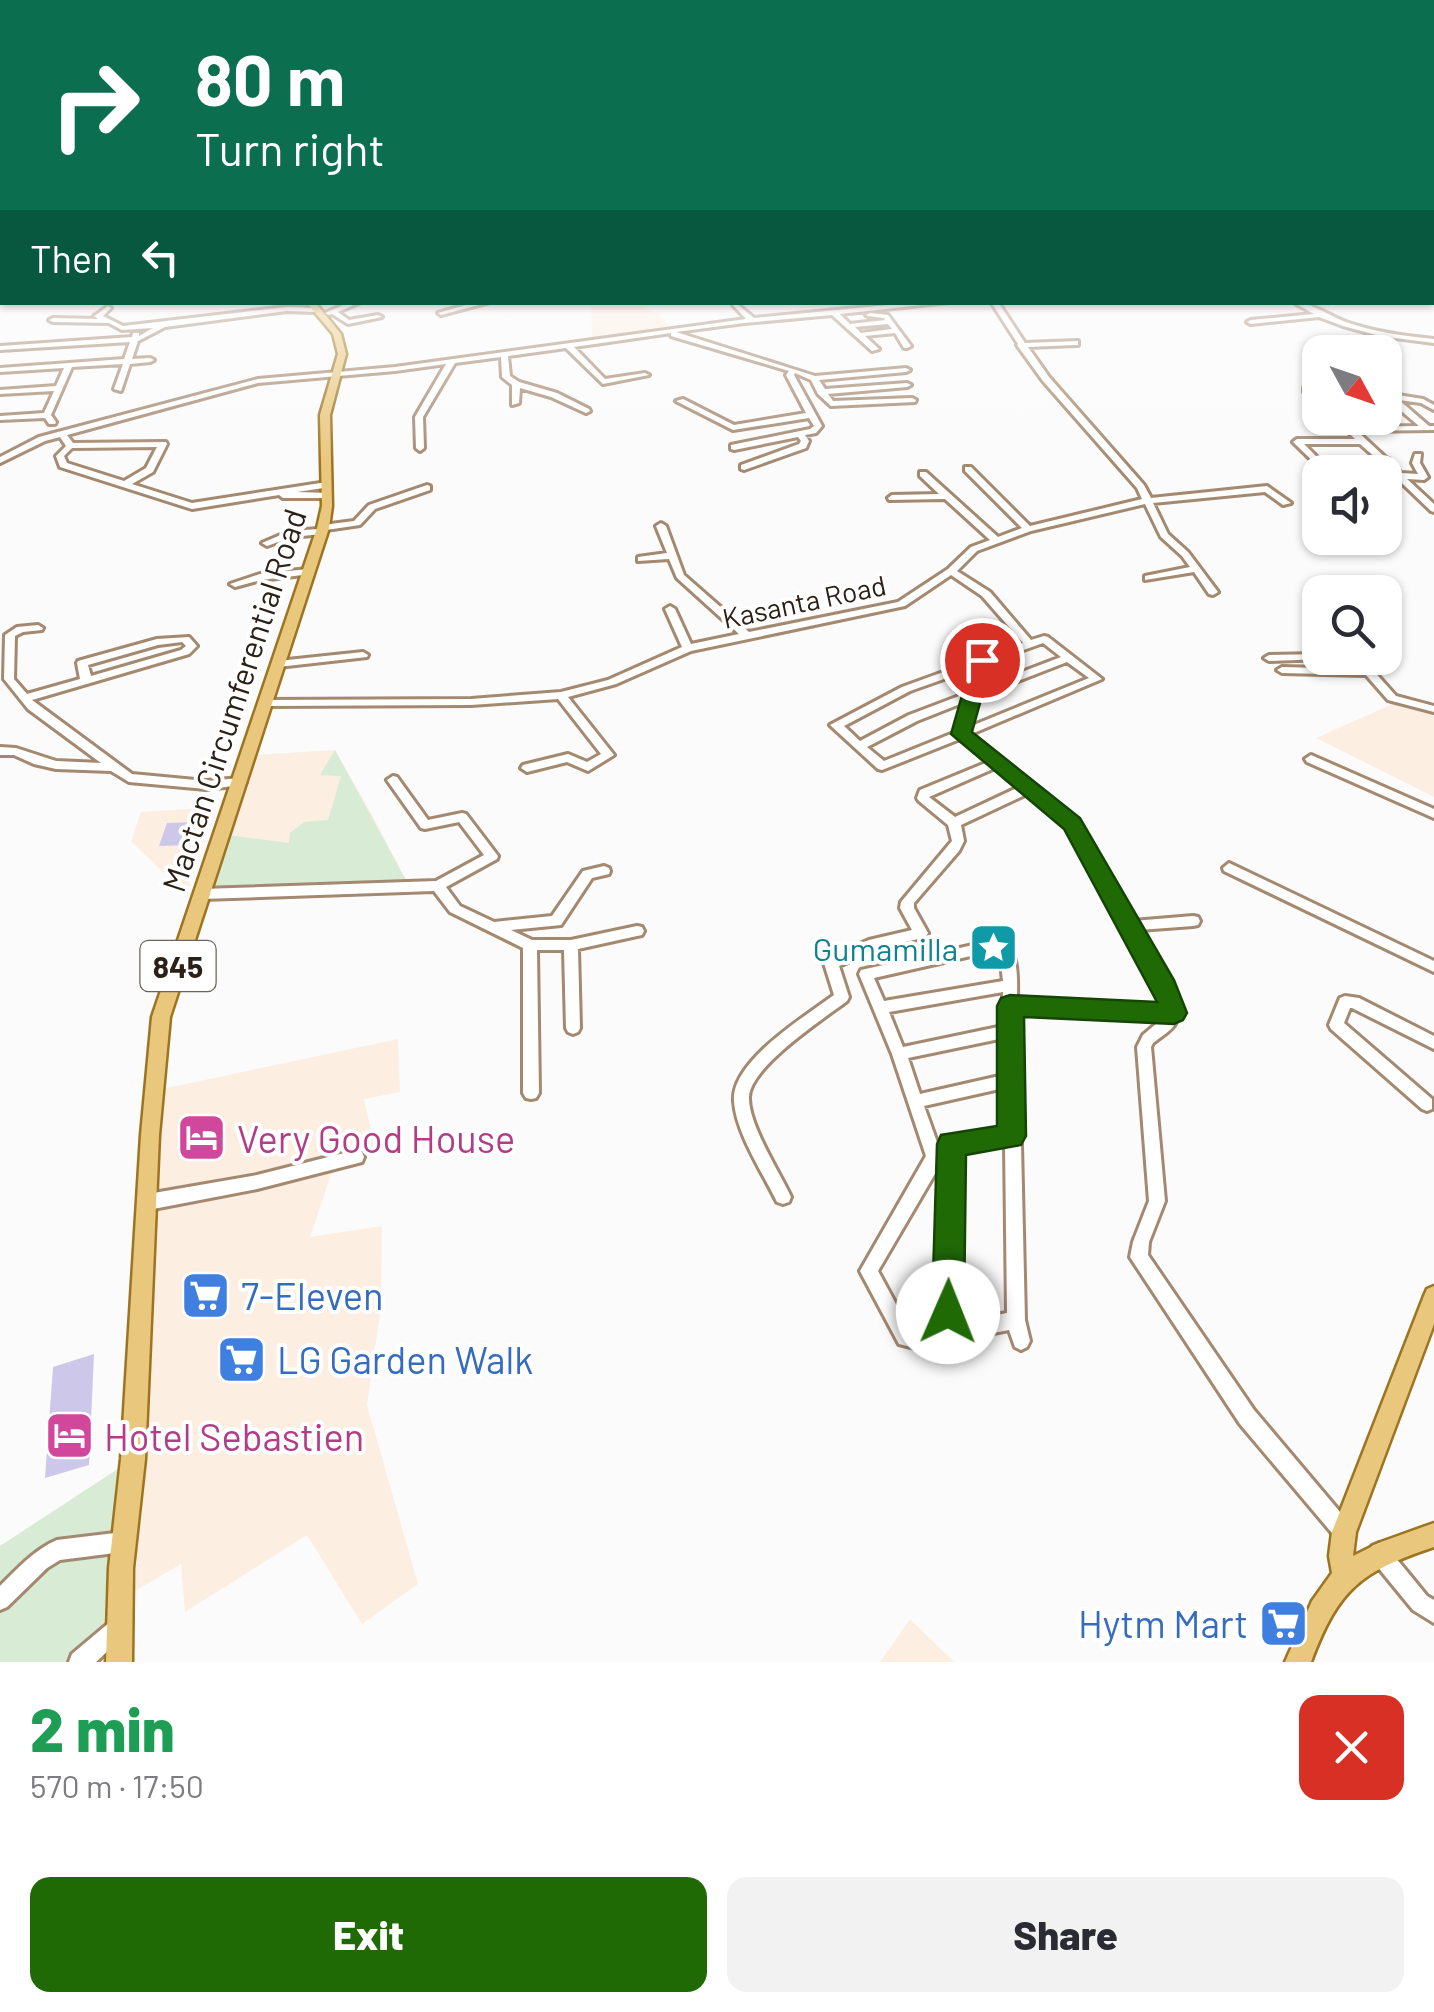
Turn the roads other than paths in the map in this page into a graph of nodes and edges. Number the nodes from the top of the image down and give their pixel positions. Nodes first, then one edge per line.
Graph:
1 (108, 308) dead end
2 (451, 309) edge
3 (740, 309) edge
4 (779, 309) edge
5 (869, 309) edge
6 (998, 309) edge
7 (1306, 309) edge
8 (320, 310) edge
9 (441, 313) dead end
10 (835, 314) junction
11 (1318, 316) junction
12 (378, 317) dead end
13 (784, 317) junction
14 (53, 320) dead end
15 (752, 320) junction
16 (111, 322) junction
17 (890, 322) junction
18 (1251, 322) dead end
19 (848, 326) junction
20 (160, 328) junction
21 (896, 330) junction
22 (664, 331) junction
23 (858, 335) junction
24 (132, 339) junction
25 (1434, 341) edge
26 (1075, 344) dead end
27 (568, 345) junction
28 (1021, 345) junction
29 (0, 348) edge
30 (504, 354) junction
31 (150, 360) dead end
32 (128, 361) junction
33 (452, 361) junction
34 (69, 366) junction
35 (0, 370) edge
36 (794, 370) junction
37 (906, 370) dead end
38 (338, 374) junction
39 (645, 375) dead end
40 (814, 378) junction
41 (516, 384) junction
42 (907, 385) dead end
43 (58, 388) junction
44 (118, 389) dead end
45 (0, 392) edge
46 (821, 392) junction
47 (1402, 399) edge
48 (912, 400) dead end
49 (680, 401) dead end
50 (515, 403) dead end
51 (1431, 405) edge
52 (1402, 407) edge
53 (586, 411) dead end
54 (811, 415) junction
55 (0, 418) edge
56 (50, 418) junction
57 (1402, 428) edge
58 (1431, 428) edge
59 (62, 433) junction
60 (800, 434) junction
61 (1356, 435) edge
62 (1331, 442) junction
63 (1364, 442) junction
64 (70, 446) junction
65 (734, 447) dead end
66 (420, 448) dead end
67 (1309, 455) edge
68 (1346, 455) edge
69 (1379, 455) edge
70 (1418, 456) dead end
71 (0, 460) edge
72 (744, 467) dead end
73 (968, 469) dead end
74 (923, 474) dead end
75 (1402, 476) edge
76 (1402, 477) edge
77 (124, 485) junction
78 (427, 488) dead end
79 (327, 490) junction
80 (946, 496) junction
81 (892, 498) dead end
82 (1145, 501) junction
83 (1286, 503) dead end
84 (1434, 509) edge
85 (661, 526) dead end
86 (1028, 529) junction
87 (323, 530) junction
88 (995, 540) junction
89 (267, 543) dead end
90 (670, 556) junction
91 (641, 560) dead end
92 (1196, 569) junction
93 (951, 571) junction
94 (308, 572) junction
95 (1148, 578) dead end
96 (235, 584) dead end
97 (1212, 592) dead end
98 (670, 609) dead end
99 (38, 628) dead end
100 (747, 636) junction
101 (1028, 643) junction
102 (688, 648) junction
103 (363, 654) dead end
104 (1069, 657) junction
105 (1302, 657) edge
106 (1270, 658) dead end
107 (982, 660) junction
108 (278, 664) junction
109 (1282, 670) dead end
110 (1302, 670) edge
111 (1371, 675) edge
112 (86, 679) junction
113 (561, 695) junction
114 (972, 697) junction
115 (26, 698) junction
116 (265, 703) junction
117 (1434, 709) edge
118 (961, 734) junction
119 (861, 745) junction
120 (0, 751) edge
121 (1311, 758) dead end
122 (995, 763) junction
123 (113, 767) junction
124 (528, 768) dead end
125 (393, 780) dead end
126 (240, 782) junction
127 (1028, 788) junction
128 (1434, 814) edge
129 (954, 823) junction
130 (1228, 868) dead end
131 (604, 870) dead end
132 (438, 886) junction
133 (202, 894) junction
134 (1193, 920) dead end
135 (495, 926) junction
136 (1131, 926) junction
137 (637, 931) dead end
138 (530, 945) junction
139 (571, 945) junction
140 (1434, 967) edge
141 (1010, 985) junction
142 (1010, 1006) junction
143 (880, 1008) junction
144 (1174, 1013) junction
145 (574, 1028) dead end
146 (1010, 1031) junction
147 (1434, 1043) edge
148 (899, 1054) junction
149 (1010, 1080) junction
150 (530, 1093) dead end
151 (916, 1100) junction
152 (1427, 1104) dead end
153 (1011, 1136) junction
154 (951, 1144) junction
155 (356, 1157) dead end
156 (934, 1157) junction
157 (783, 1197) dead end
158 (148, 1202) junction
159 (1434, 1296) edge
160 (1016, 1320) junction
161 (948, 1331) junction
162 (1021, 1341) dead end
163 (1344, 1532) junction
164 (1434, 1535) edge
165 (123, 1542) junction
166 (1379, 1553) junction
167 (1346, 1577) junction
168 (0, 1600) edge
169 (1434, 1613) edge
170 (118, 1630) junction
171 (80, 1662) edge
172 (120, 1662) edge
173 (1298, 1662) edge

1 - 16 street
2 - 9 street
3 - 15 street
4 - 13 street
5 - 10 street
6 - 28 street
7 - 11 street
8 - 12 street
8 - 20 street
8 - 38 main road, Mactan Circumferential Road / 845
10 - 13 street
10 - 17 street
10 - 19 street
11 - 18 street
11 - 25 street
13 - 15 street
14 - 16 street
15 - 22 street
16 - 20 street
17 - 19 street
17 - 21 street
19 - 23 street
20 - 24 street
21 - 23 street
21 - 23 street
22 - 27 street
22 - 36 street
24 - 29 street
24 - 32 street
26 - 28 street
27 - 30 street
27 - 39 street
28 - 82 street
30 - 33 street
30 - 41 street
31 - 32 street
32 - 34 street
32 - 44 street
33 - 38 street
33 - 66 street
34 - 35 street
34 - 43 street
36 - 40 street
36 - 54 street
37 - 40 street
38 - 59 street
38 - 79 main road, Mactan Circumferential Road / 845
40 - 46 street
41 - 50 street
41 - 53 street
42 - 46 street
43 - 45 street
43 - 56 street
46 - 48 street
47 - 51 street
49 - 54 street
52 - 58 street
54 - 60 street
55 - 56 street
56 - 59 street
57 - 58 street
59 - 64 street
59 - 71 street
60 - 65 street
60 - 72 street
61 - 63 street
62 - 63 street
62 - 67 street
62 - 68 street
63 - 69 street
64 - 77 street
64 - 77 street
70 - 75 street
73 - 86 street
74 - 80 street
76 - 84 street
77 - 79 street
78 - 87 street
79 - 87 main road, Mactan Circumferential Road / 845
80 - 81 street
80 - 88 street
82 - 83 street, Kasanta Road
82 - 86 street, Kasanta Road
82 - 92 street
85 - 90 street
86 - 88 street, Kasanta Road
87 - 89 street
87 - 94 main road, Mactan Circumferential Road / 845
88 - 93 street, Kasanta Road
90 - 91 street
90 - 100 street
92 - 95 street
92 - 97 street
93 - 100 street, Kasanta Road
93 - 101 street
94 - 96 street
94 - 108 main road, Mactan Circumferential Road / 845
98 - 102 street
99 - 115 street
100 - 102 street, Kasanta Road
101 - 104 street
101 - 107 street
102 - 113 street, Kasanta Road
103 - 108 street
104 - 114 street
104 - 118 street
105 - 106 street
107 - 114 street
107 - 119 street
108 - 116 main road, Mactan Circumferential Road / 845
109 - 110 street
111 - 117 street
112 - 112 street
112 - 115 street
113 - 116 street, Kasanta Road
113 - 124 street
114 - 118 street
114 - 119 street
115 - 123 street
116 - 126 main road, Mactan Circumferential Road / 845
118 - 119 street
118 - 122 street
120 - 123 street
121 - 128 street
122 - 127 street
122 - 129 street
123 - 126 street
125 - 132 street
126 - 133 main road, Mactan Circumferential Road / 845
127 - 129 street
127 - 136 street
129 - 157 street
130 - 140 street
131 - 135 street
132 - 133 street
132 - 135 street
133 - 158 main road, Mactan Circumferential Road / 845
134 - 136 street
135 - 138 street
136 - 144 street
137 - 139 street
138 - 139 street
138 - 150 street
139 - 145 street
141 - 142 street
141 - 143 street
141 - 143 street
142 - 144 street
142 - 146 street
143 - 148 street
144 - 163 street
146 - 148 street
146 - 149 street
147 - 152 street
148 - 151 street
149 - 151 street
149 - 153 street
151 - 156 street
153 - 154 street
153 - 160 street
154 - 156 street
154 - 161 street
155 - 158 street
156 - 161 street
158 - 165 main road, Mactan Circumferential Road / 845
159 - 163 main road
160 - 161 street
160 - 162 street
163 - 167 main road
164 - 166 main road
165 - 168 street
165 - 170 main road, Mactan Circumferential Road / 845
166 - 167 main road
166 - 169 street
167 - 173 main road
170 - 171 street
170 - 172 main road, Mactan Circumferential Road / 845

